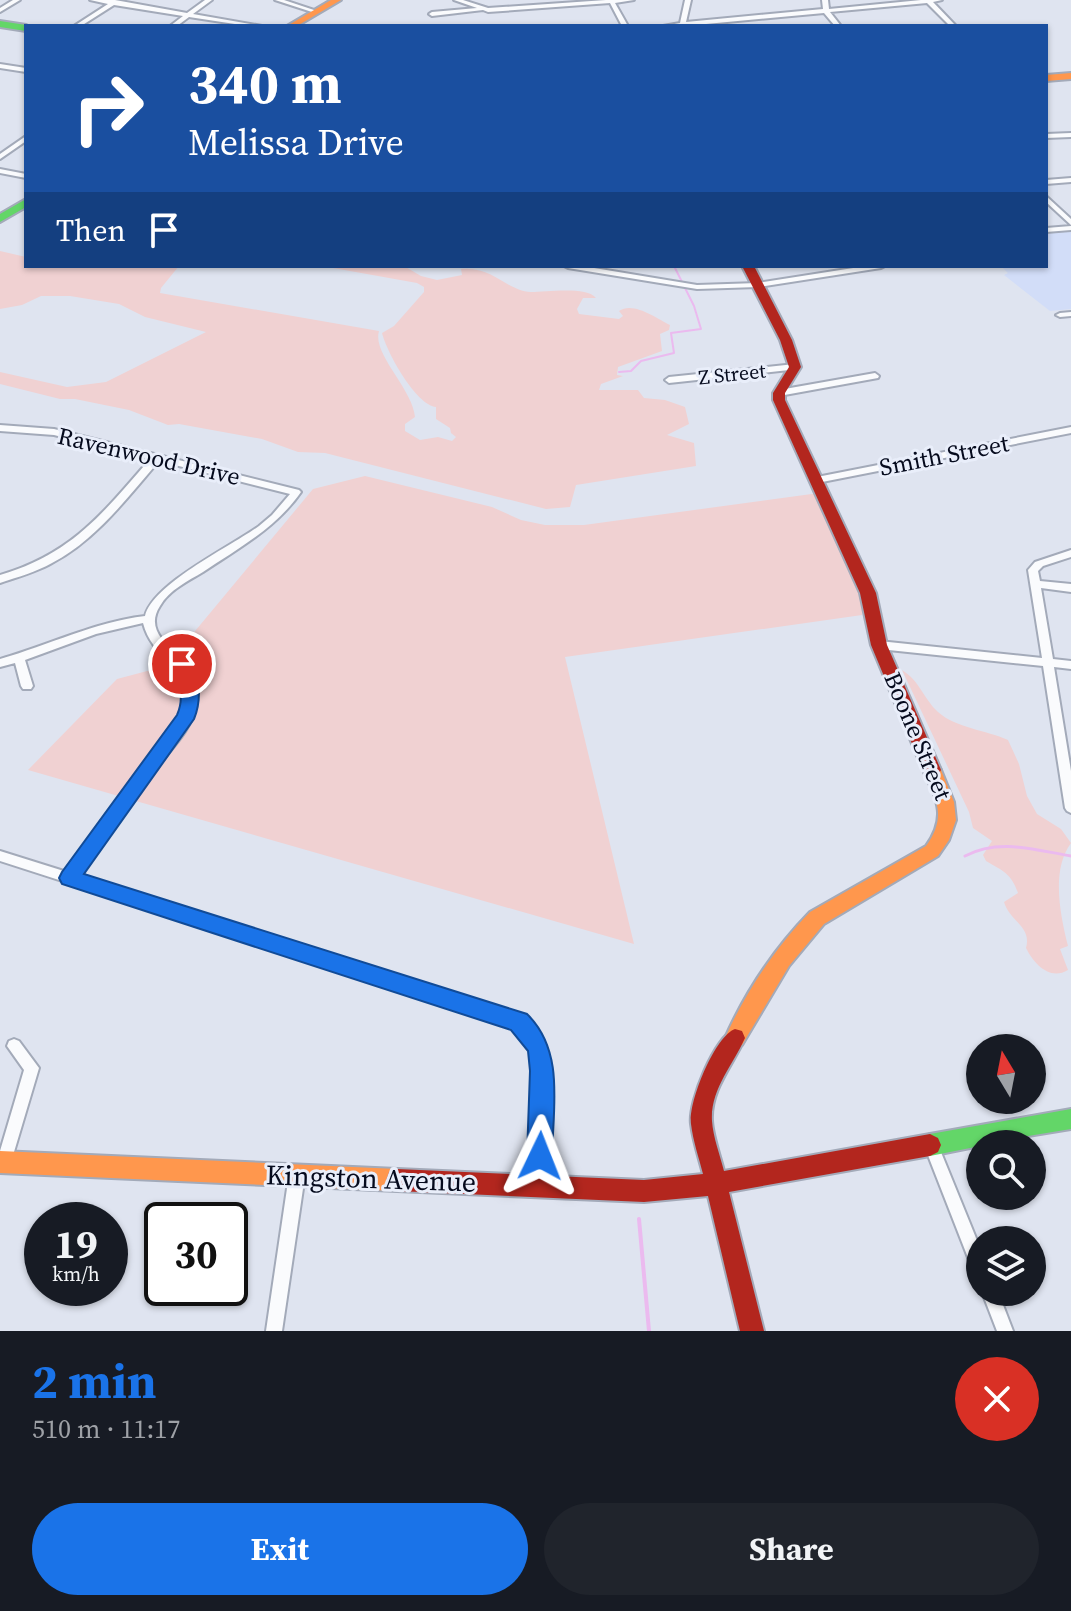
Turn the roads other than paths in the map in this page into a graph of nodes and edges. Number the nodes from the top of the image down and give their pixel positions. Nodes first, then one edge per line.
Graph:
1 (17, 0) edge
2 (93, 0) edge
3 (209, 0) edge
4 (278, 0) edge
5 (337, 0) edge
6 (457, 0) edge
7 (631, 0) edge
8 (688, 0) edge
9 (825, 0) edge
10 (939, 0) edge
11 (928, 1) edge
12 (116, 2) edge
13 (612, 2) edge
14 (0, 10) edge
15 (488, 10) junction
16 (314, 11) junction
17 (826, 11) junction
18 (432, 14) dead end
19 (189, 15) junction
20 (0, 24) edge
21 (80, 24) edge
22 (176, 24) edge
23 (246, 24) edge
24 (294, 24) edge
25 (624, 24) edge
26 (683, 24) edge
27 (693, 24) edge
28 (836, 24) edge
29 (951, 24) edge
30 (24, 28) edge
31 (24, 60) edge
32 (0, 66) edge
33 (12, 68) junction
34 (24, 70) edge
35 (1071, 76) edge
36 (1048, 78) edge
37 (1071, 135) edge
38 (1048, 136) edge
39 (24, 139) edge
40 (0, 157) edge
41 (0, 171) edge
42 (24, 176) edge
43 (1071, 180) edge
44 (1048, 182) edge
45 (1048, 200) edge
46 (24, 203) edge
47 (0, 219) edge
48 (1071, 226) edge
49 (1048, 230) edge
50 (579, 268) edge
51 (749, 268) edge
52 (868, 268) edge
53 (758, 285) junction
54 (1071, 314) edge
55 (1060, 315) dead end
56 (795, 367) junction
57 (875, 376) dead end
58 (669, 380) dead end
59 (779, 393) junction
60 (0, 428) edge
61 (1071, 430) edge
62 (157, 457) junction
63 (817, 480) junction
64 (1071, 553) edge
65 (0, 579) edge
66 (1035, 584) junction
67 (1071, 588) edge
68 (149, 619) junction
69 (879, 645) junction
70 (19, 658) junction
71 (1047, 662) junction
72 (0, 663) edge
73 (1071, 665) edge
74 (27, 686) dead end
75 (1071, 808) edge
76 (0, 856) edge
77 (70, 878) junction
78 (14, 1046) dead end
79 (1071, 1119) edge
80 (931, 1145) junction
81 (2, 1162) edge
82 (297, 1175) junction
83 (539, 1184) junction
84 (715, 1184) junction
85 (966, 1232) edge
86 (995, 1306) edge
87 (274, 1331) edge
88 (752, 1331) edge
89 (1005, 1331) edge

1 - 14 street
2 - 12 street
3 - 19 street
4 - 16 street
5 - 16 street
6 - 15 street
7 - 13 street
8 - 26 street
9 - 17 street
10 - 11 street
11 - 17 street
11 - 29 street
12 - 19 street
12 - 21 street
13 - 15 street
13 - 25 street
15 - 18 street
16 - 24 street
17 - 27 street
17 - 28 street
19 - 22 street
19 - 23 street
20 - 30 street
31 - 33 street
32 - 33 street
33 - 34 street
35 - 36 street
37 - 38 street
39 - 40 street
41 - 42 street
43 - 44 street
45 - 48 street
46 - 47 street
48 - 49 street
50 - 53 street
51 - 53 street
52 - 53 street
53 - 56 street
54 - 55 street
56 - 58 street, Z Street
56 - 59 street
57 - 59 street
59 - 63 street, Boone Street
60 - 62 street, Ravenwood Drive
61 - 63 street, Smith Street
62 - 65 street
62 - 68 street, Ravenwood Drive
63 - 69 street, Boone Street
64 - 66 street
66 - 67 street
66 - 71 street
68 - 70 street
68 - 77 street
69 - 71 street
69 - 84 street, Boone Street
70 - 72 street
70 - 74 street
71 - 73 street
71 - 75 street
76 - 77 street
77 - 83 street
78 - 81 street
79 - 80 street, Kingston Avenue
80 - 84 street, Kingston Avenue
80 - 85 street
81 - 82 street, Kingston Avenue
82 - 83 street, Kingston Avenue
82 - 87 street
83 - 84 street, Kingston Avenue
84 - 88 street, Boone Street
86 - 89 street

